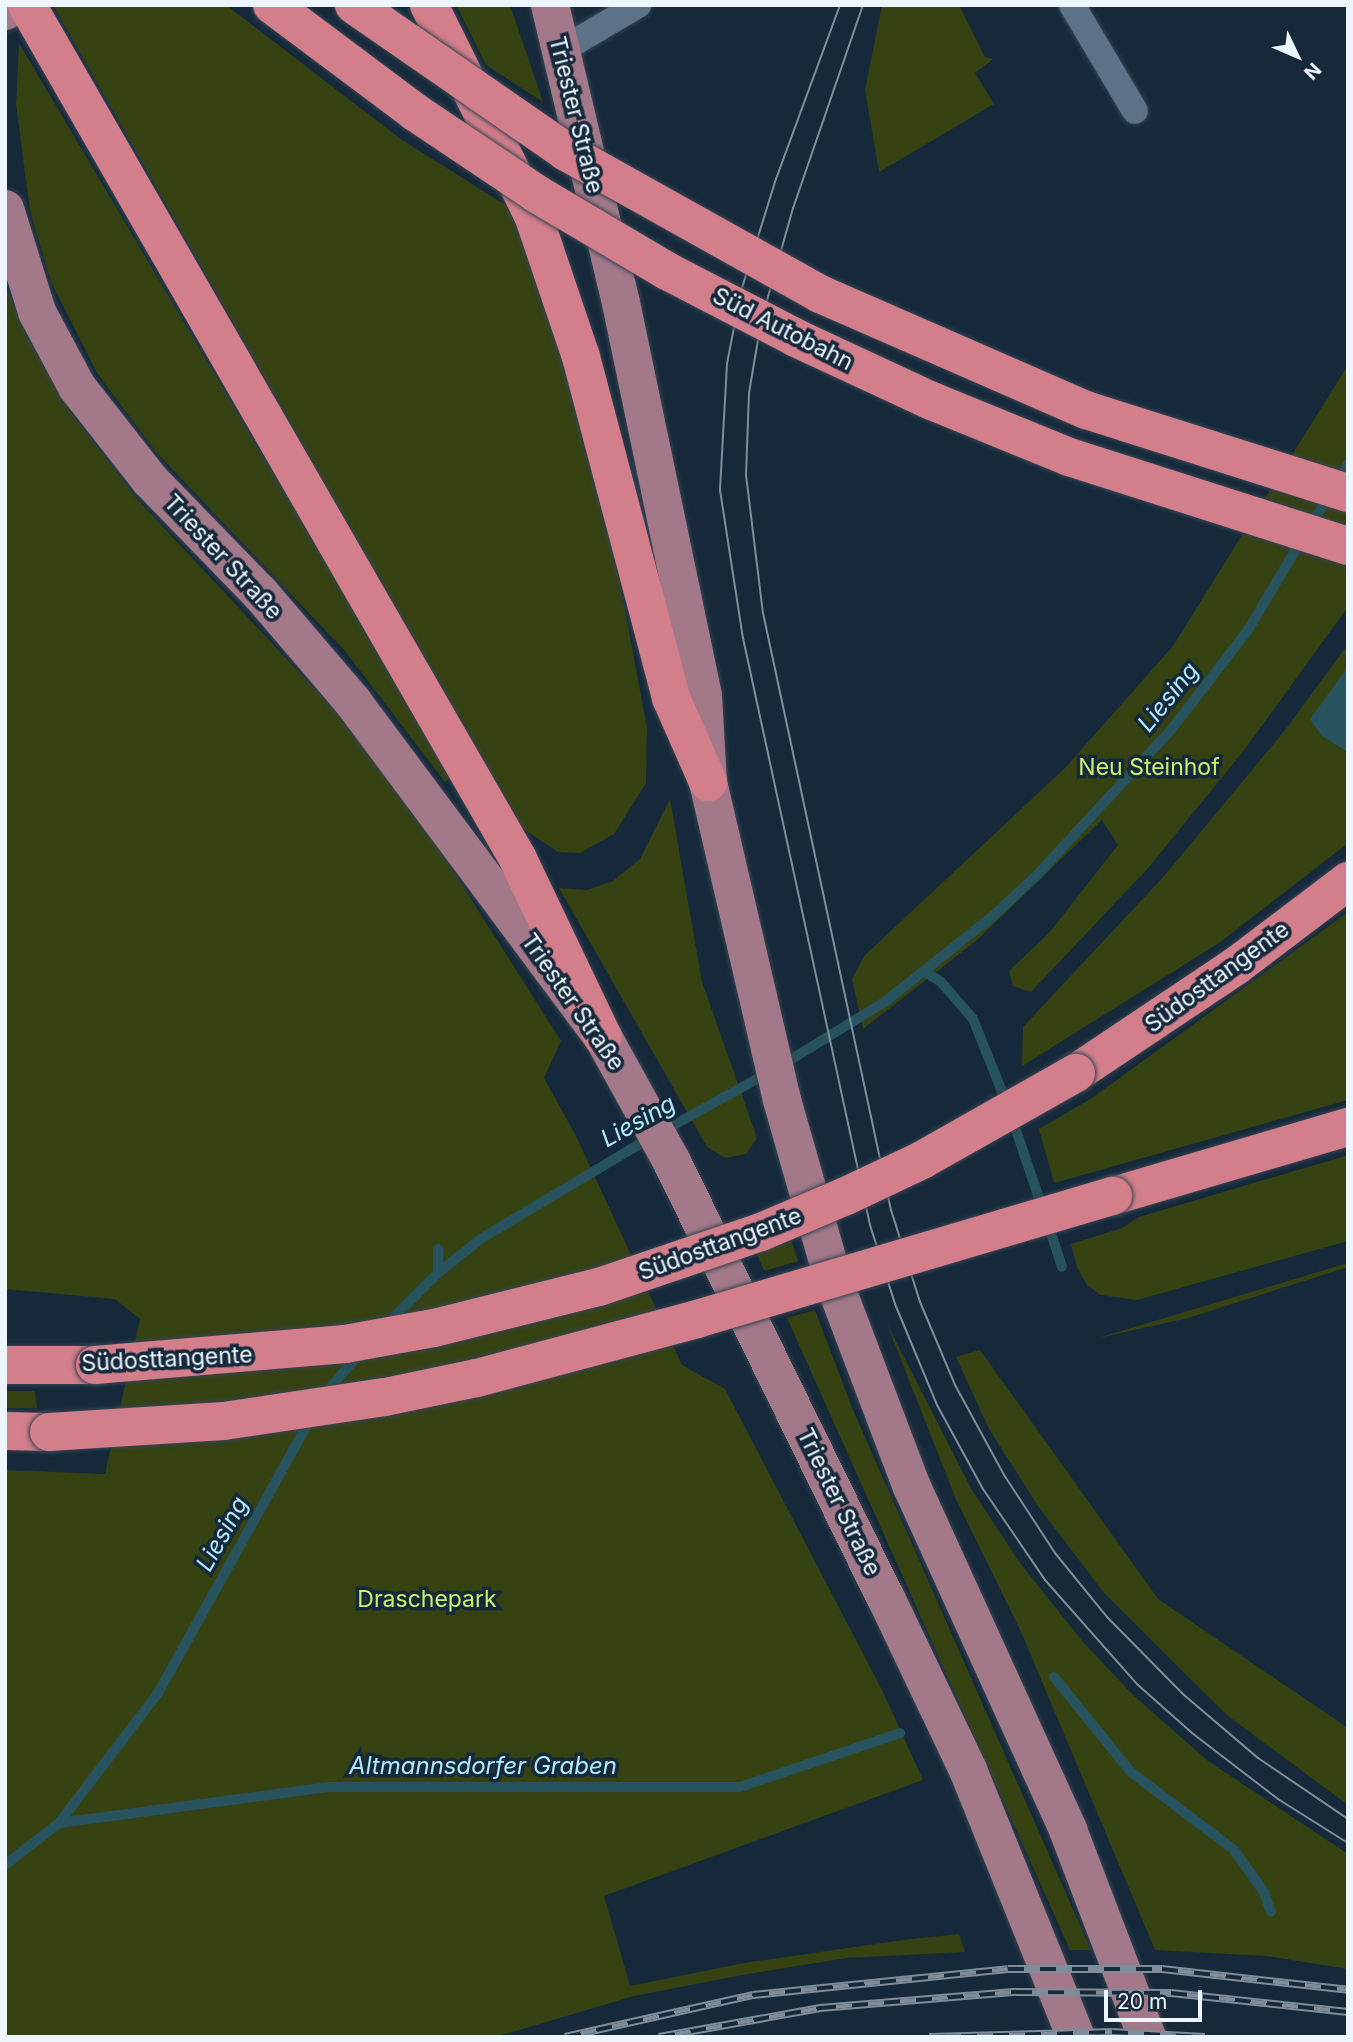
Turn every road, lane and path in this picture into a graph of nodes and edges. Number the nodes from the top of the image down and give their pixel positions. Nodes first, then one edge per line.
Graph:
1 (7, 5) edge
2 (27, 5) edge
3 (272, 5) edge
4 (354, 5) edge
5 (429, 5) edge
6 (550, 5) edge
7 (638, 5) edge
8 (1072, 5) edge
9 (5, 11) edge
10 (560, 51) junction
11 (1135, 111) dead end
12 (5, 209) edge
13 (1348, 493) edge
14 (1348, 546) edge
15 (708, 782) junction
16 (1348, 881) edge
17 (603, 1037) junction
18 (1348, 1127) edge
19 (5, 1365) edge
20 (5, 1431) edge
21 (1076, 2037) edge
22 (1147, 2037) edge

1 - 9 main road
2 - 17 highway
3 - 14 highway, Süd Autobahn, bridge
4 - 13 highway, Süd Autobahn, bridge
5 - 15 highway
6 - 10 main road, Triester Straße
7 - 10 street
8 - 11 street
10 - 15 main road, Triester Straße
12 - 17 main road, Triester Straße
15 - 22 main road, Triester Straße
16 - 19 highway, Südosttangente, bridge
17 - 21 main road, Triester Straße
18 - 20 highway, bridge

